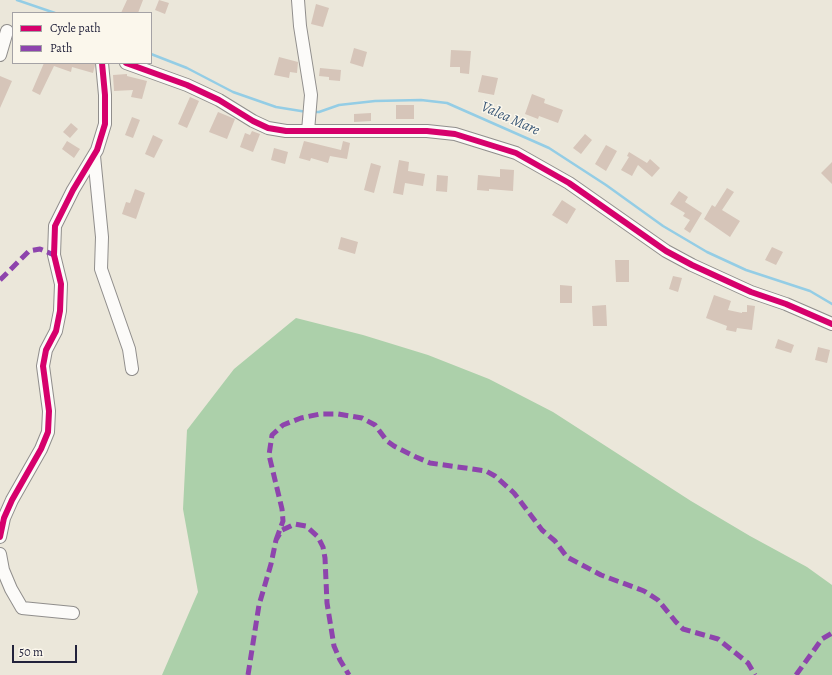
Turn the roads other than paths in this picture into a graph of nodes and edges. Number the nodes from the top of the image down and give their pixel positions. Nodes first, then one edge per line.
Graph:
1 (298, 0) edge
2 (7, 31) edge
3 (0, 55) edge
4 (102, 64) edge
5 (129, 64) edge
6 (308, 130) junction
7 (94, 156) junction
8 (832, 324) edge
9 (132, 369) dead end
10 (0, 537) edge
11 (0, 554) edge
12 (73, 613) dead end

1 - 6 street
2 - 3 street
4 - 7 street
5 - 6 street
6 - 8 street
7 - 9 street
7 - 10 street
11 - 12 street

